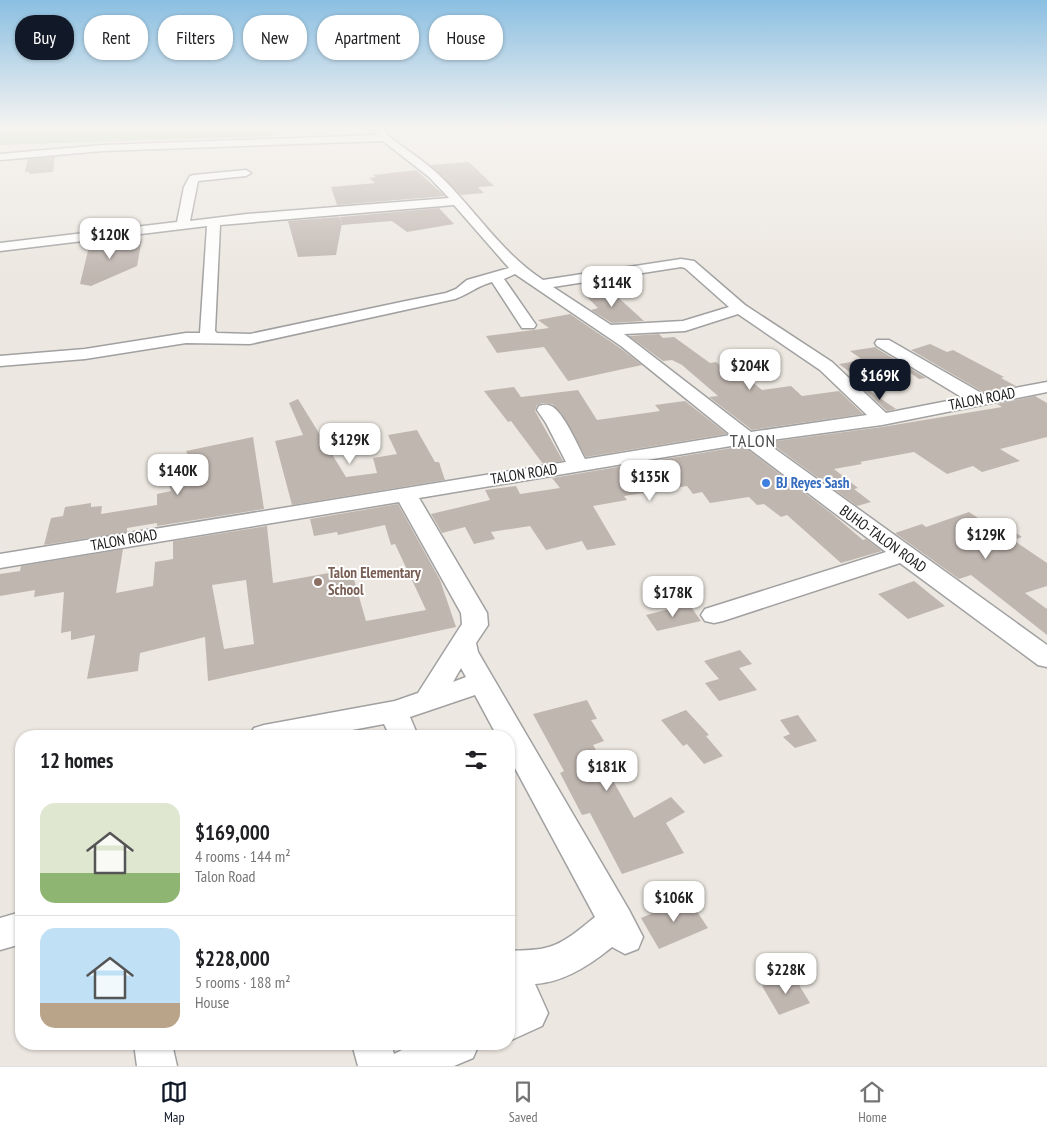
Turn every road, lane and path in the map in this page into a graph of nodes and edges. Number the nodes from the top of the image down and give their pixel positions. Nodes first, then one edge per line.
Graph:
1 (194, 179) edge
2 (436, 179) edge
3 (457, 201) junction
4 (216, 222) junction
5 (183, 226) junction
6 (0, 247) edge
7 (518, 270) junction
8 (499, 276) junction
9 (539, 285) junction
10 (740, 308) junction
11 (528, 325) dead end
12 (607, 330) junction
13 (212, 338) junction
14 (883, 343) dead end
15 (0, 361) edge
16 (1047, 387) edge
17 (980, 400) junction
18 (546, 410) dead end
19 (882, 419) junction
20 (748, 438) junction
21 (578, 465) junction
22 (405, 494) junction
23 (904, 554) junction
24 (0, 561) edge
25 (714, 615) dead end
26 (464, 640) junction
27 (1047, 658) edge
28 (482, 682) junction
29 (428, 700) junction
30 (398, 724) edge
31 (335, 730) edge
32 (509, 730) edge
33 (515, 741) edge
34 (15, 930) edge
35 (0, 934) edge
36 (515, 968) edge
37 (515, 982) edge
38 (515, 1019) edge
39 (154, 1050) edge
40 (374, 1050) edge
41 (445, 1050) edge
42 (156, 1066) edge
43 (378, 1066) edge
44 (409, 1066) edge

1 - 5 street
2 - 3 street, BUHO-TALON ROAD
3 - 4 street
3 - 7 street, BUHO-TALON ROAD
4 - 5 street
4 - 13 street
5 - 6 street
7 - 8 street
7 - 9 street, BUHO-TALON ROAD
8 - 11 street
8 - 13 street
9 - 10 street
9 - 12 street, BUHO-TALON ROAD
10 - 12 street
10 - 19 street
12 - 20 street, BUHO-TALON ROAD
13 - 15 street
14 - 17 street
16 - 17 street, TALON ROAD
17 - 19 street, TALON ROAD
18 - 21 street
19 - 20 street, TALON ROAD
20 - 21 street, TALON ROAD
20 - 23 street, BUHO-TALON ROAD
21 - 22 street, TALON ROAD
22 - 24 street, TALON ROAD
22 - 26 street
23 - 25 street
23 - 27 street, BUHO-TALON ROAD
26 - 28 street
26 - 29 street
28 - 29 street
28 - 32 street
29 - 30 street
30 - 31 street
33 - 36 street
34 - 35 street
37 - 38 street
39 - 42 street
40 - 43 street
41 - 44 street

